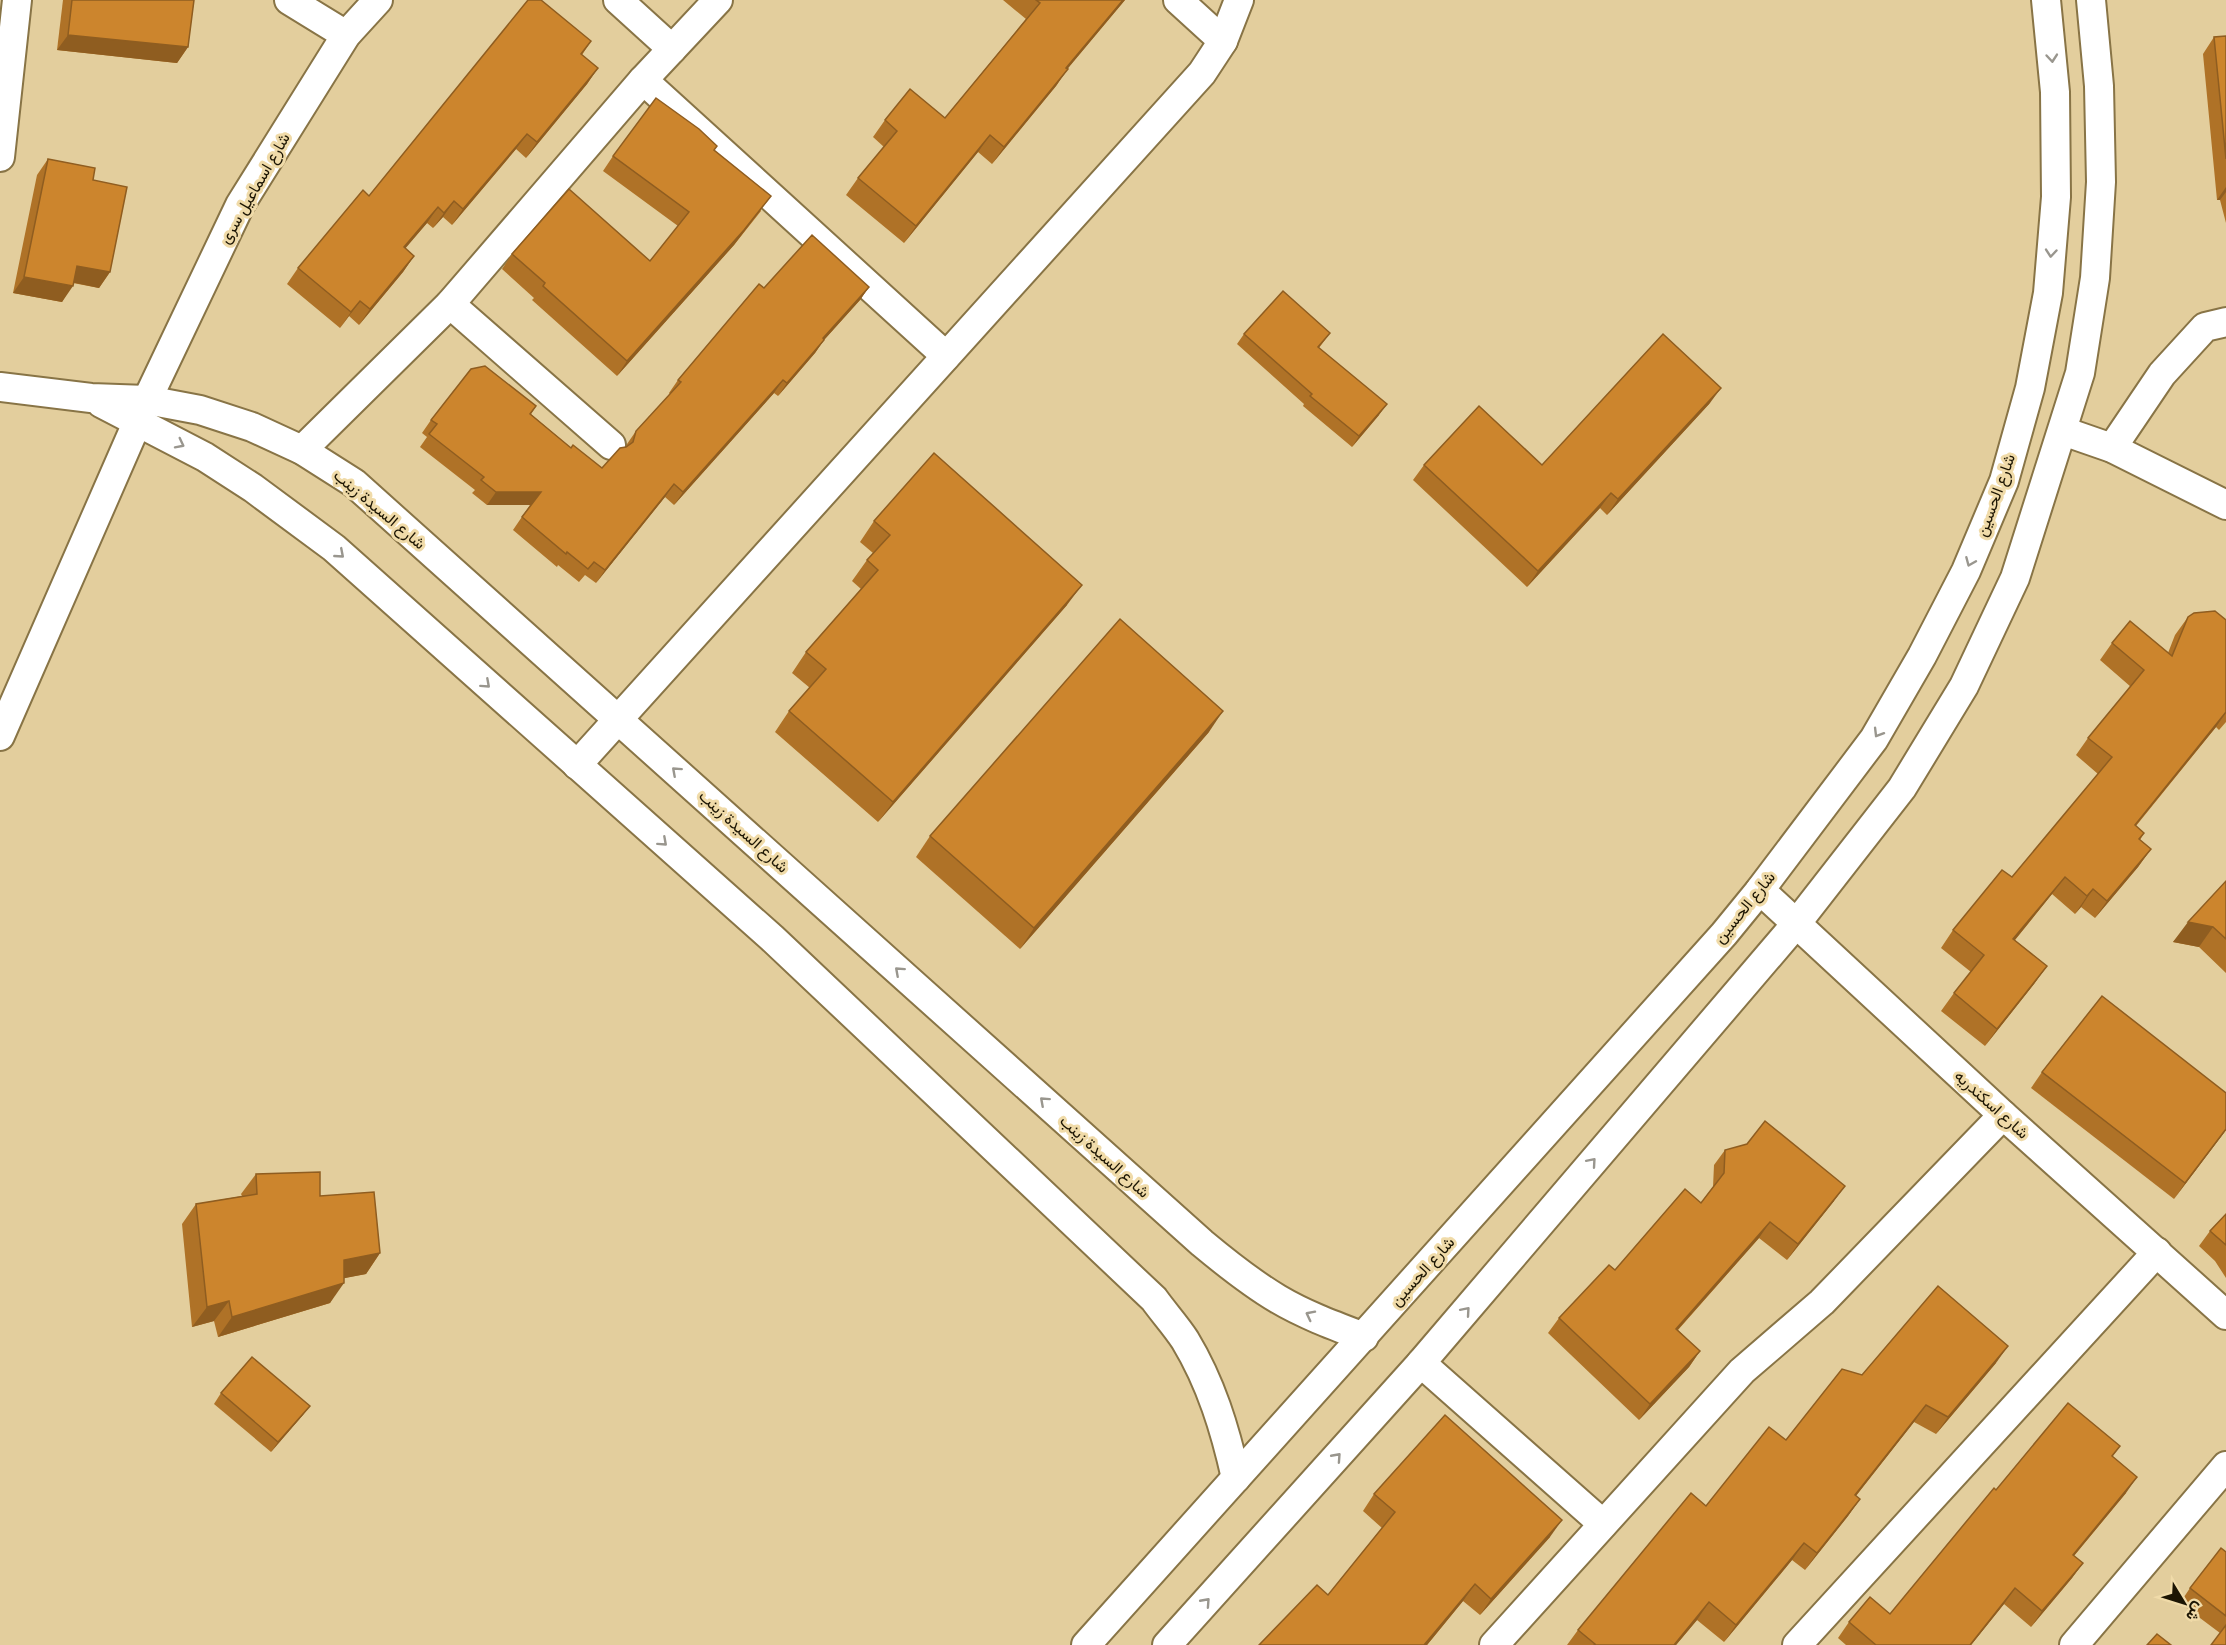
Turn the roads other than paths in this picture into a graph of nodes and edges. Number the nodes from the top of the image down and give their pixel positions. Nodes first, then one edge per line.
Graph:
1 (17, 0) edge
2 (289, 0) edge
3 (378, 0) edge
4 (618, 0) edge
5 (718, 0) edge
6 (1178, 0) edge
7 (1239, 0) edge
8 (2046, 0) edge
9 (2091, 0) edge
10 (345, 35) junction
11 (1223, 41) junction
12 (672, 49) junction
13 (643, 80) junction
14 (2099, 86) junction
15 (2055, 92) junction
16 (0, 157) edge
17 (450, 304) junction
18 (2226, 322) edge
19 (946, 356) junction
20 (0, 387) edge
21 (142, 411) junction
22 (2063, 431) junction
23 (611, 445) dead end
24 (2112, 448) junction
25 (302, 450) junction
26 (2226, 505) edge
27 (618, 718) junction
28 (0, 736) edge
29 (577, 765) junction
30 (1760, 890) junction
31 (1796, 924) junction
32 (2003, 1115) junction
33 (2157, 1252) junction
34 (2226, 1315) edge
35 (1364, 1337) junction
36 (1421, 1363) junction
37 (2226, 1466) edge
38 (1236, 1478) junction
39 (1603, 1524) junction
40 (1086, 1645) edge
41 (1167, 1645) edge
42 (1494, 1645) edge
43 (1797, 1645) edge
44 (2074, 1645) edge

1 - 16 street
2 - 10 street
3 - 10 street, شارع اسماعيل سرى
4 - 12 street
5 - 12 street
6 - 11 street
7 - 11 street
8 -> 15 street, شارع الحسين
9 - 14 street
10 - 21 street, شارع اسماعيل سرى
11 - 19 street
12 - 13 street
13 - 17 street
13 - 19 street
14 - 15 street
14 - 22 street
15 -> 30 street, شارع الحسين
17 - 23 street
17 - 25 street
18 - 24 street
19 - 27 street
20 - 21 street, شارع السيدة زينب
21 - 25 street, شارع السيدة زينب
21 - 28 street, شارع اسماعيل سرى
21 -> 29 street, شارع السيدة زينب
22 - 24 street
22 - 31 street
24 - 26 street
25 - 27 street, شارع السيدة زينب
27 - 29 street
35 -> 27 street, شارع السيدة زينب
29 -> 38 street, شارع السيدة زينب
30 - 31 street, شارع اسكندريه
30 - 35 street, شارع الحسين
31 - 32 street, شارع اسكندريه
36 -> 31 street
32 - 33 street, شارع اسكندريه
32 - 39 street
33 - 34 street, شارع اسكندريه
33 - 43 street
35 - 38 street, شارع الحسين
36 - 39 street
41 -> 36 street
37 - 44 street
38 - 40 street, شارع الحسين
39 - 42 street

